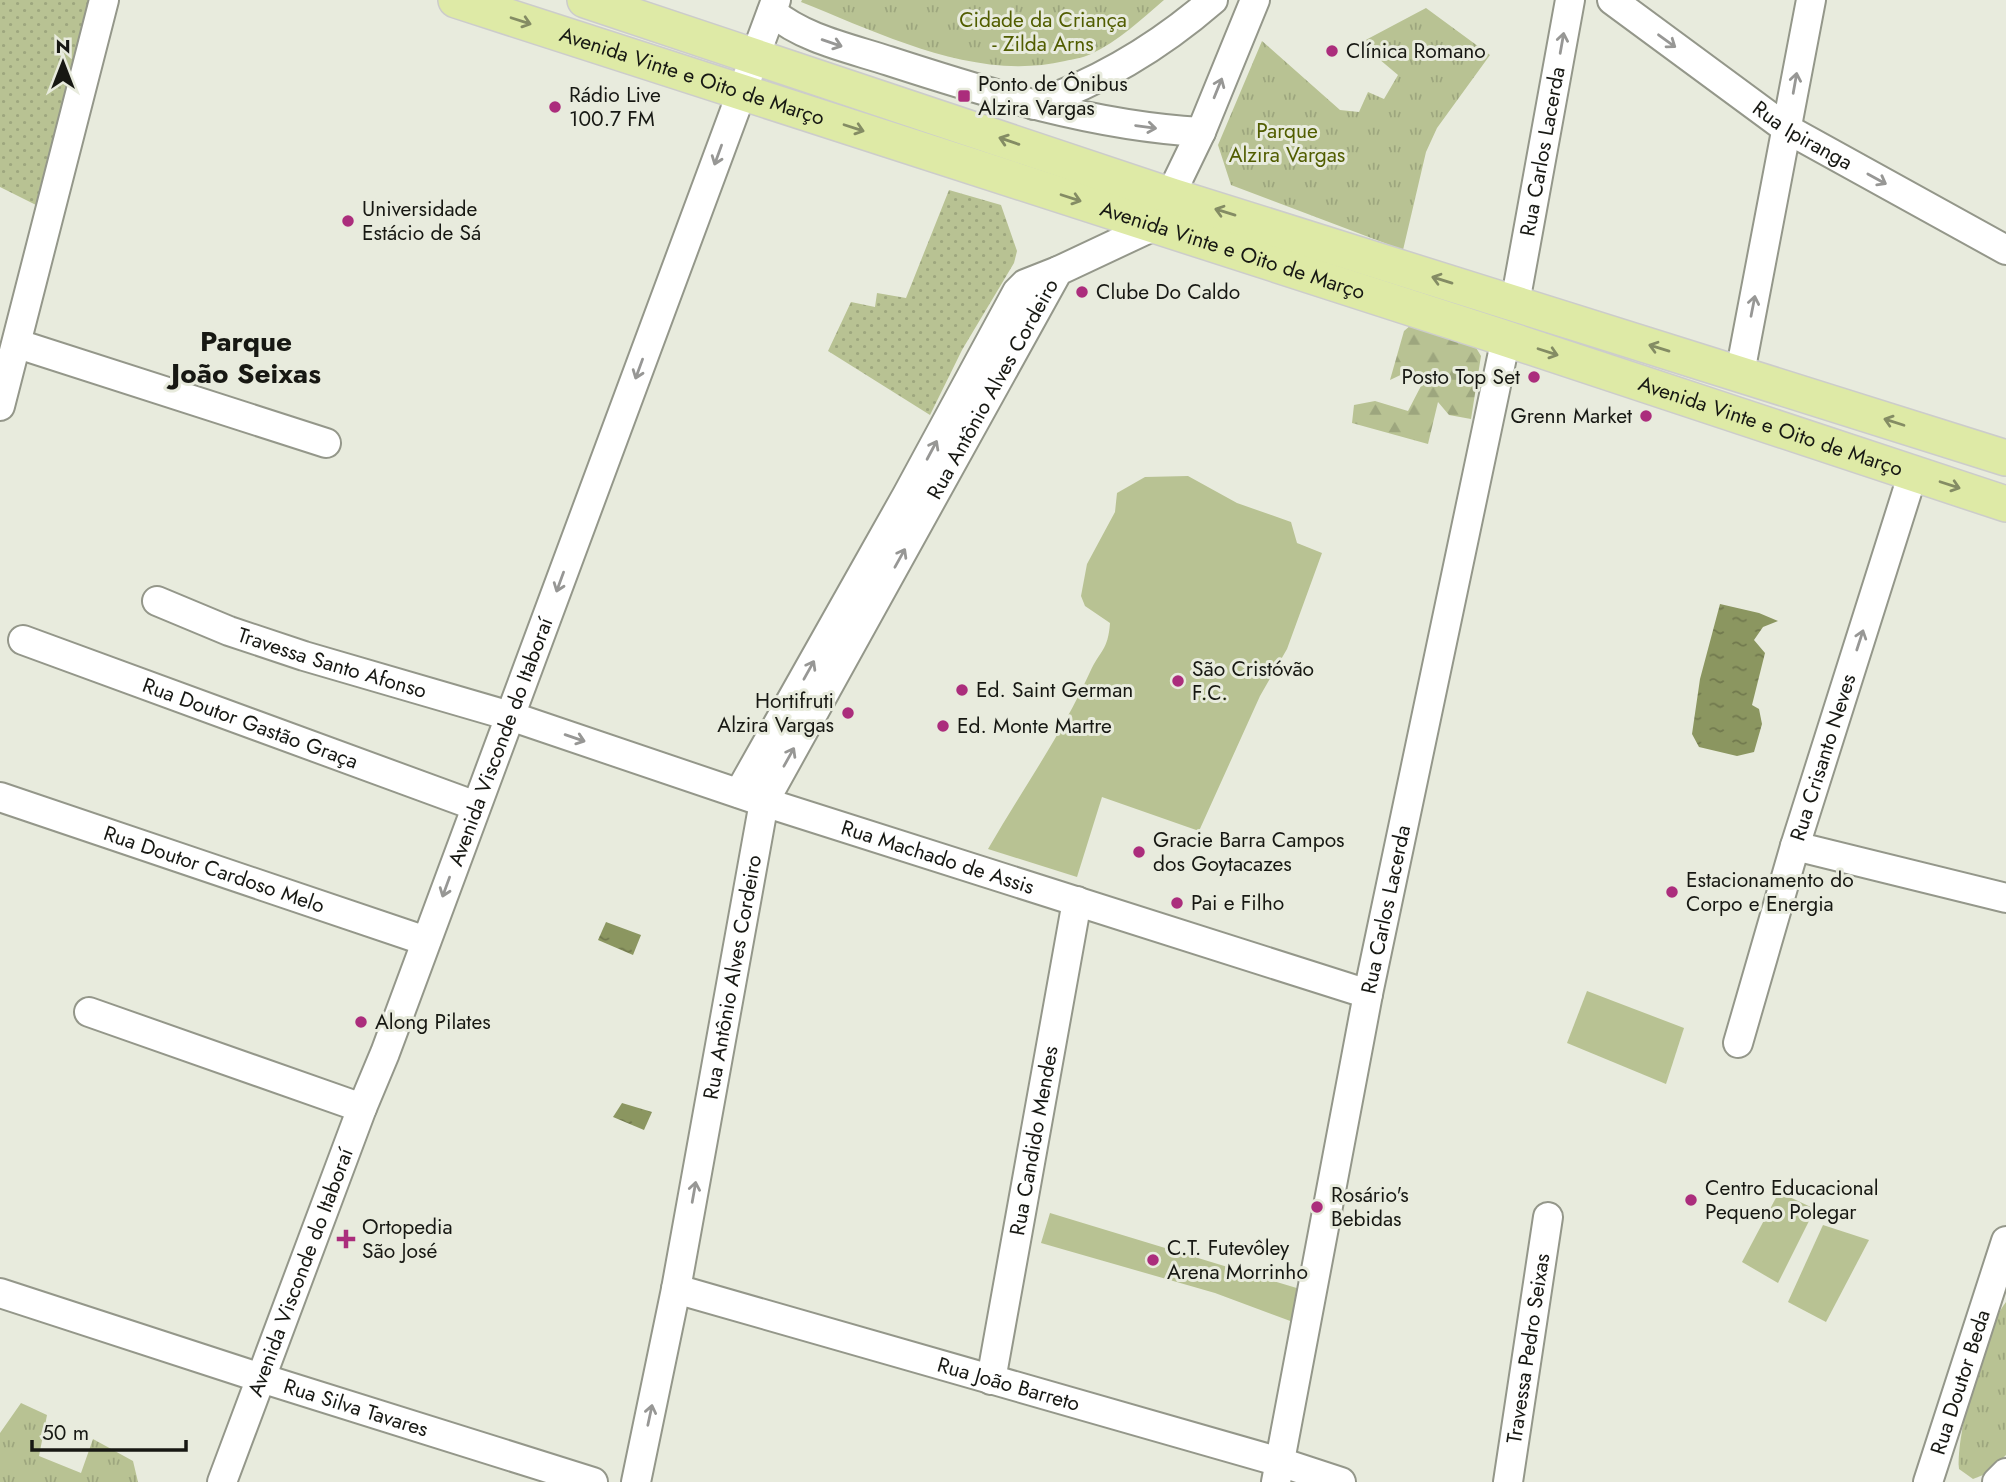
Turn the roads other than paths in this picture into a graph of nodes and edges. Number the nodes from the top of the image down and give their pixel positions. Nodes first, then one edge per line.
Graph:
1 (104, 0) edge
2 (456, 0) edge
3 (585, 0) edge
4 (1213, 0) edge
5 (1239, 0) edge
6 (1255, 0) edge
7 (1570, 0) edge
8 (1612, 0) edge
9 (1811, 0) edge
10 (774, 6) edge
11 (1238, 40) junction
12 (755, 57) junction
13 (741, 91) junction
14 (1034, 106) junction
15 (1787, 129) junction
16 (1201, 132) junction
17 (1164, 211) junction
18 (2006, 250) edge
19 (1515, 303) junction
20 (1506, 338) junction
21 (18, 344) junction
22 (1741, 373) junction
23 (0, 406) edge
24 (326, 443) dead end
25 (2006, 457) edge
26 (1913, 473) junction
27 (2006, 504) edge
28 (157, 601) dead end
29 (23, 640) dead end
30 (510, 716) junction
31 (0, 797) edge
32 (752, 798) junction
33 (476, 806) junction
34 (1795, 846) junction
35 (2006, 898) edge
36 (1077, 901) junction
37 (426, 941) junction
38 (1368, 994) junction
39 (89, 1012) dead end
40 (1738, 1043) dead end
41 (362, 1108) junction
42 (1548, 1217) dead end
43 (2005, 1249) edge
44 (676, 1289) junction
45 (0, 1293) edge
46 (261, 1378) junction
47 (991, 1380) junction
48 (1278, 1472) edge
49 (2006, 1474) edge
50 (222, 1482) edge
51 (593, 1482) edge
52 (636, 1482) edge
53 (1341, 1482) edge
54 (1508, 1482) edge
55 (1928, 1482) edge
56 (1997, 1482) edge

1 - 21 street
2 -> 13 main road, Avenida Vinte e Oito de Março
3 - 12 main road, Avenida Vinte e Oito de Março
4 - 14 street
5 - 11 street
6 - 11 street
19 -> 7 street, Rua Carlos Lacerda
8 -> 15 street, Rua Ipiranga
15 -> 9 street
10 - 12 street, Avenida Visconde do Itaboraí
10 -> 14 street
16 -> 11 street
12 - 13 street, Avenida Visconde do Itaboraí
17 -> 12 main road, Avenida Vinte e Oito de Março
13 -> 17 main road, Avenida Vinte e Oito de Março
13 -> 30 street, Avenida Visconde do Itaboraí
14 -> 16 street
15 -> 18 street, Rua Ipiranga
22 -> 15 street
16 - 17 street
19 -> 17 main road, Avenida Vinte e Oito de Março
17 - 20 main road, Avenida Vinte e Oito de Março
32 -> 17 street, Rua Antônio Alves Cordeiro
22 -> 19 main road, Avenida Vinte e Oito de Março
20 -> 26 main road, Avenida Vinte e Oito de Março
20 - 38 street, Rua Carlos Lacerda
21 - 23 street
21 - 24 street
25 -> 22 main road, Avenida Vinte e Oito de Março
26 -> 27 main road, Avenida Vinte e Oito de Março
34 -> 26 street, Rua Crisanto Neves
28 - 30 street, Travessa Santo Afonso
29 - 33 street, Rua Doutor Gastão Graça
30 -> 32 street, Rua Machado de Assis
30 - 33 street, Avenida Visconde do Itaboraí
31 - 37 street, Rua Doutor Cardoso Melo
32 - 36 street, Rua Machado de Assis
44 -> 32 street, Rua Antônio Alves Cordeiro
33 -> 37 street, Avenida Visconde do Itaboraí
34 - 35 street
34 - 40 street, Rua Crisanto Neves
36 - 38 street, Rua Machado de Assis
36 - 47 street, Rua Candido Mendes
37 - 41 street, Avenida Visconde do Itaboraí
38 - 48 street, Rua Carlos Lacerda
39 - 41 street
41 - 46 street, Avenida Visconde do Itaboraí
42 - 54 street, Travessa Pedro Seixas
43 - 55 street, Rua Doutor Beda
44 - 47 street, Rua João Barreto
52 -> 44 street, Rua Antônio Alves Cordeiro
45 - 46 street, Rua Silva Tavares
46 - 50 street, Avenida Visconde do Itaboraí
46 - 51 street, Rua Silva Tavares
47 - 48 street, Rua João Barreto
48 - 53 street, Rua João Barreto
49 - 56 street

